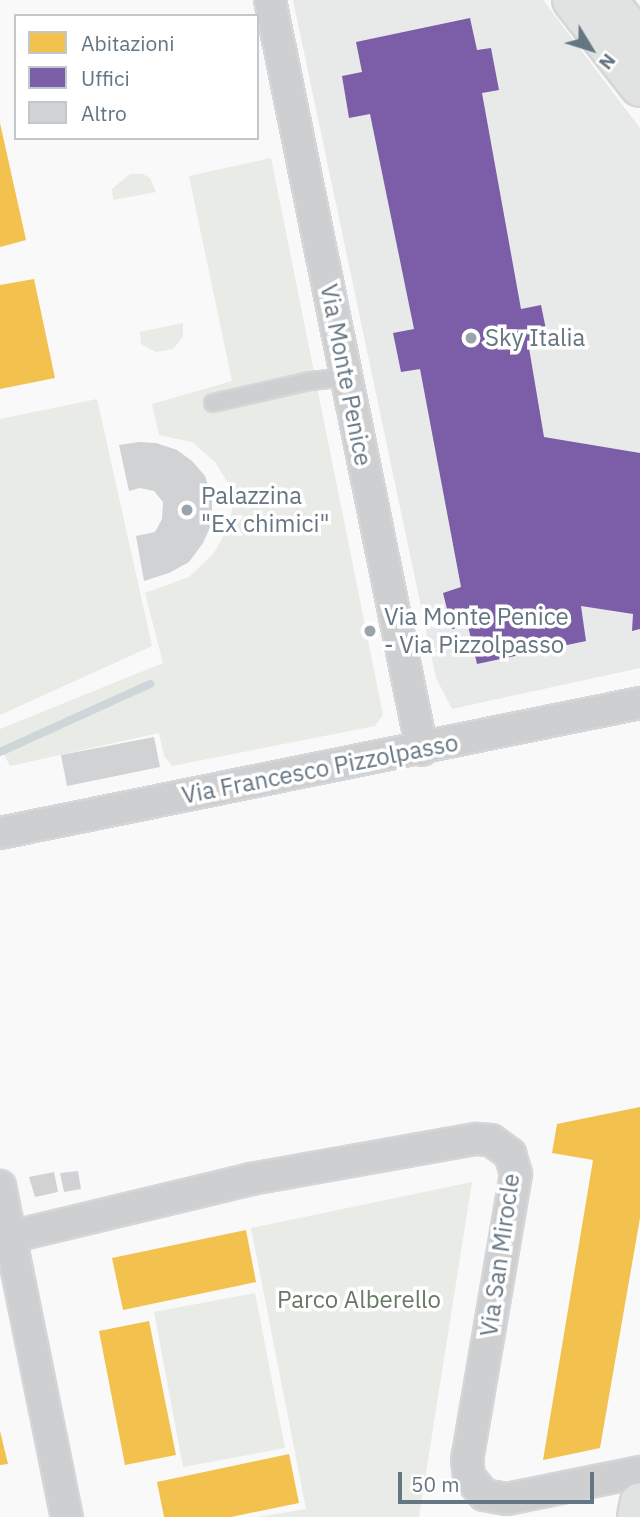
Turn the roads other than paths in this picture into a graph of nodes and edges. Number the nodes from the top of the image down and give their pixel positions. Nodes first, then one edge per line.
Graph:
1 (270, 0) edge
2 (572, 0) edge
3 (607, 0) edge
4 (640, 41) edge
5 (640, 87) edge
6 (347, 377) junction
7 (214, 402) dead end
8 (640, 703) edge
9 (422, 750) junction
10 (0, 834) edge
11 (0, 1186) edge
12 (10, 1237) junction
13 (640, 1472) edge
14 (640, 1502) edge
15 (67, 1517) edge
16 (638, 1517) edge

1 - 6 street, Via Monte Penice
2 - 5 street
3 - 4 street
6 - 7 lane
6 - 9 street, Via Monte Penice
8 - 9 street, Via Francesco Pizzolpasso
9 - 10 street, Via Francesco Pizzolpasso
11 - 12 street
12 - 13 street, Via San Mirocle
12 - 15 street
14 - 16 street

